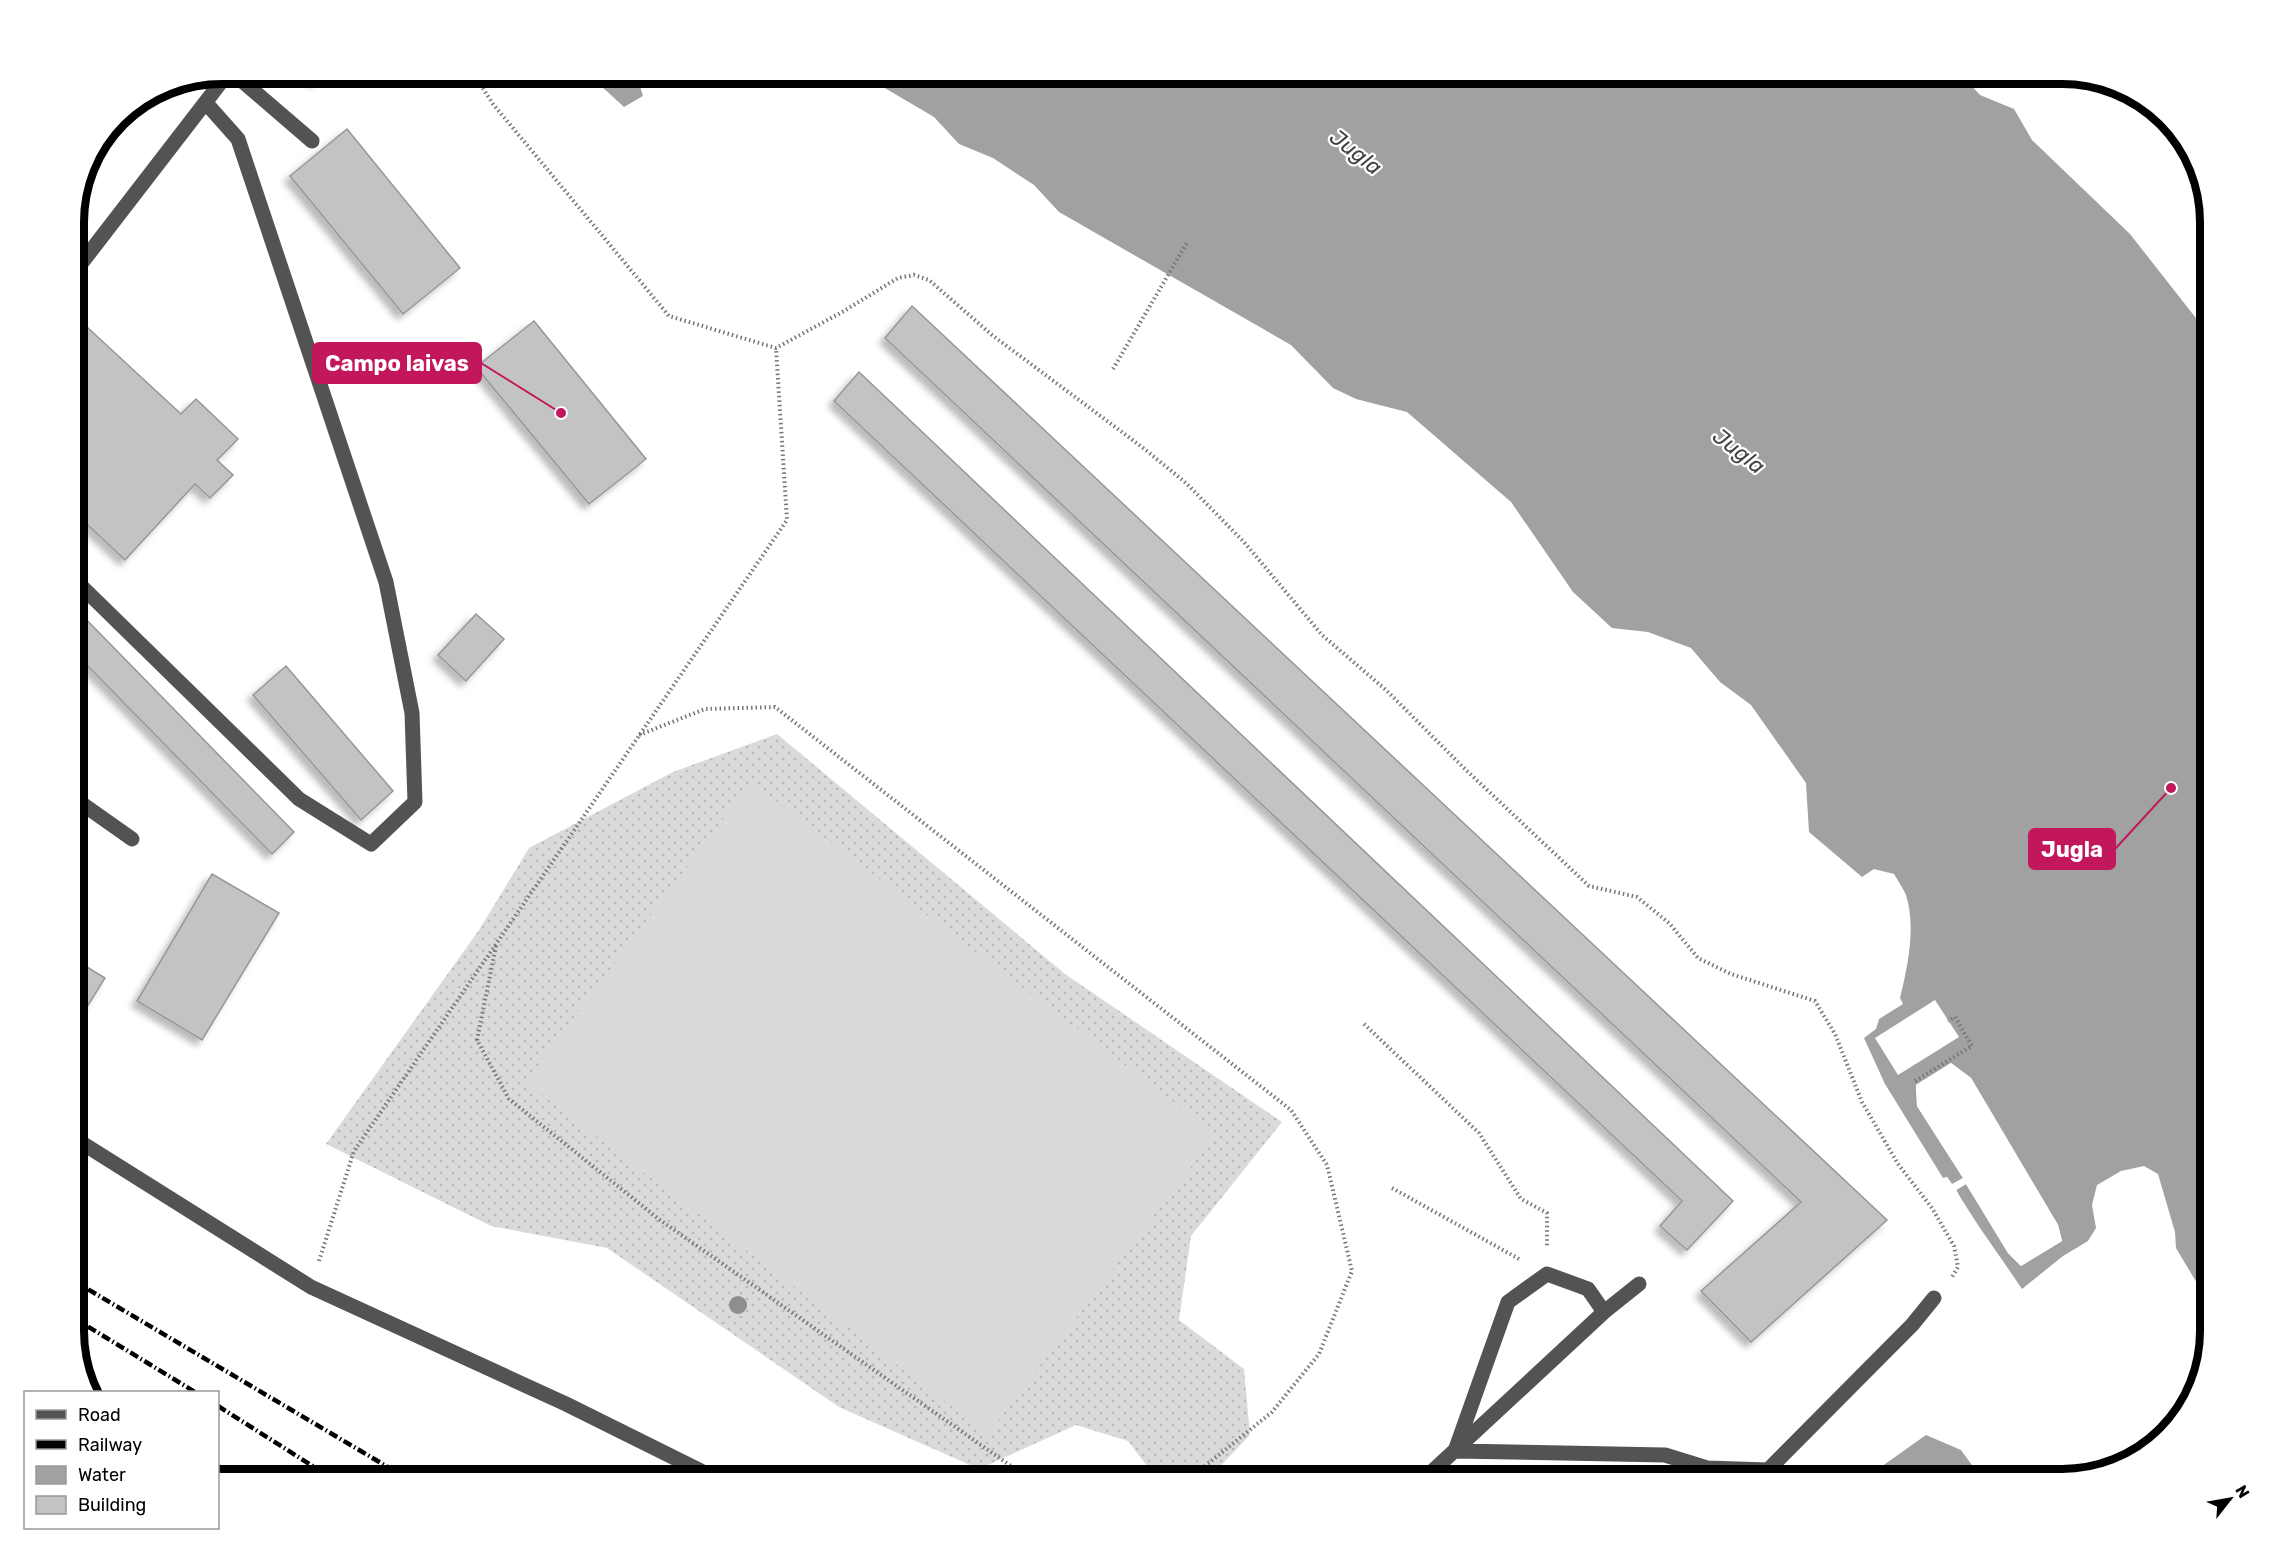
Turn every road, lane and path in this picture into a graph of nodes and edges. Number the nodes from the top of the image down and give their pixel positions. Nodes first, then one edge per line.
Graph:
1 (220, 84) edge
2 (245, 84) edge
3 (480, 84) edge
4 (206, 103) junction
5 (312, 141) dead end
6 (1188, 241) dead end
7 (84, 260) edge
8 (776, 348) junction
9 (1113, 369) dead end
10 (84, 589) edge
11 (639, 735) junction
12 (84, 805) edge
13 (132, 839) dead end
14 (497, 942) junction
15 (1948, 1021) dead end
16 (1364, 1024) dead end
17 (1915, 1081) dead end
18 (84, 1144) edge
19 (1392, 1188) dead end
20 (1547, 1274) junction
21 (1639, 1284) dead end
22 (311, 1287) junction
23 (1934, 1298) joint
24 (1604, 1312) junction
25 (1455, 1451) junction
26 (697, 1469) edge
27 (1015, 1469) edge
28 (1201, 1469) edge
29 (1435, 1469) edge
30 (1738, 1469) edge
31 (1769, 1469) edge

1 - 4 street
2 - 5 street
3 - 8 path
4 - 7 street
4 - 10 street
6 - 9 path
8 - 11 path
8 - 23 path
11 - 14 path
11 - 28 path
12 - 13 street
14 - 22 path
14 - 27 path
15 - 17 path
16 - 20 path
18 - 22 street
19 - 20 path
20 - 24 street
20 - 25 street
21 - 24 street
22 - 26 street
23 - 31 street
24 - 25 street
25 - 29 street
25 - 30 street

